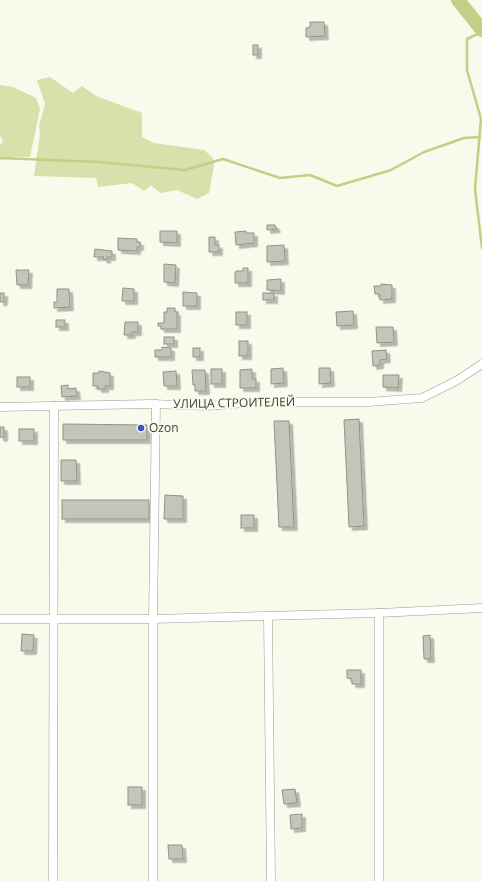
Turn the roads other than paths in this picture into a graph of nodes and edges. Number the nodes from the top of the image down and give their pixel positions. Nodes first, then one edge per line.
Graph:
1 (482, 364) edge
2 (156, 404) junction
3 (50, 406) junction
4 (0, 407) edge
5 (482, 608) edge
6 (379, 613) junction
7 (268, 616) junction
8 (0, 619) edge
9 (53, 619) junction
10 (153, 619) junction
11 (53, 881) edge
12 (153, 881) edge
13 (270, 881) edge
14 (379, 881) edge

1 - 2 street, УЛИЦА СТРОИТЕЛЕЙ
2 - 3 street, УЛИЦА СТРОИТЕЛЕЙ
2 - 10 street
3 - 4 street, УЛИЦА СТРОИТЕЛЕЙ
3 - 9 street
5 - 6 street
6 - 7 street
6 - 14 street
7 - 10 street
7 - 13 street
8 - 9 street
9 - 10 street
9 - 11 street
10 - 12 street

